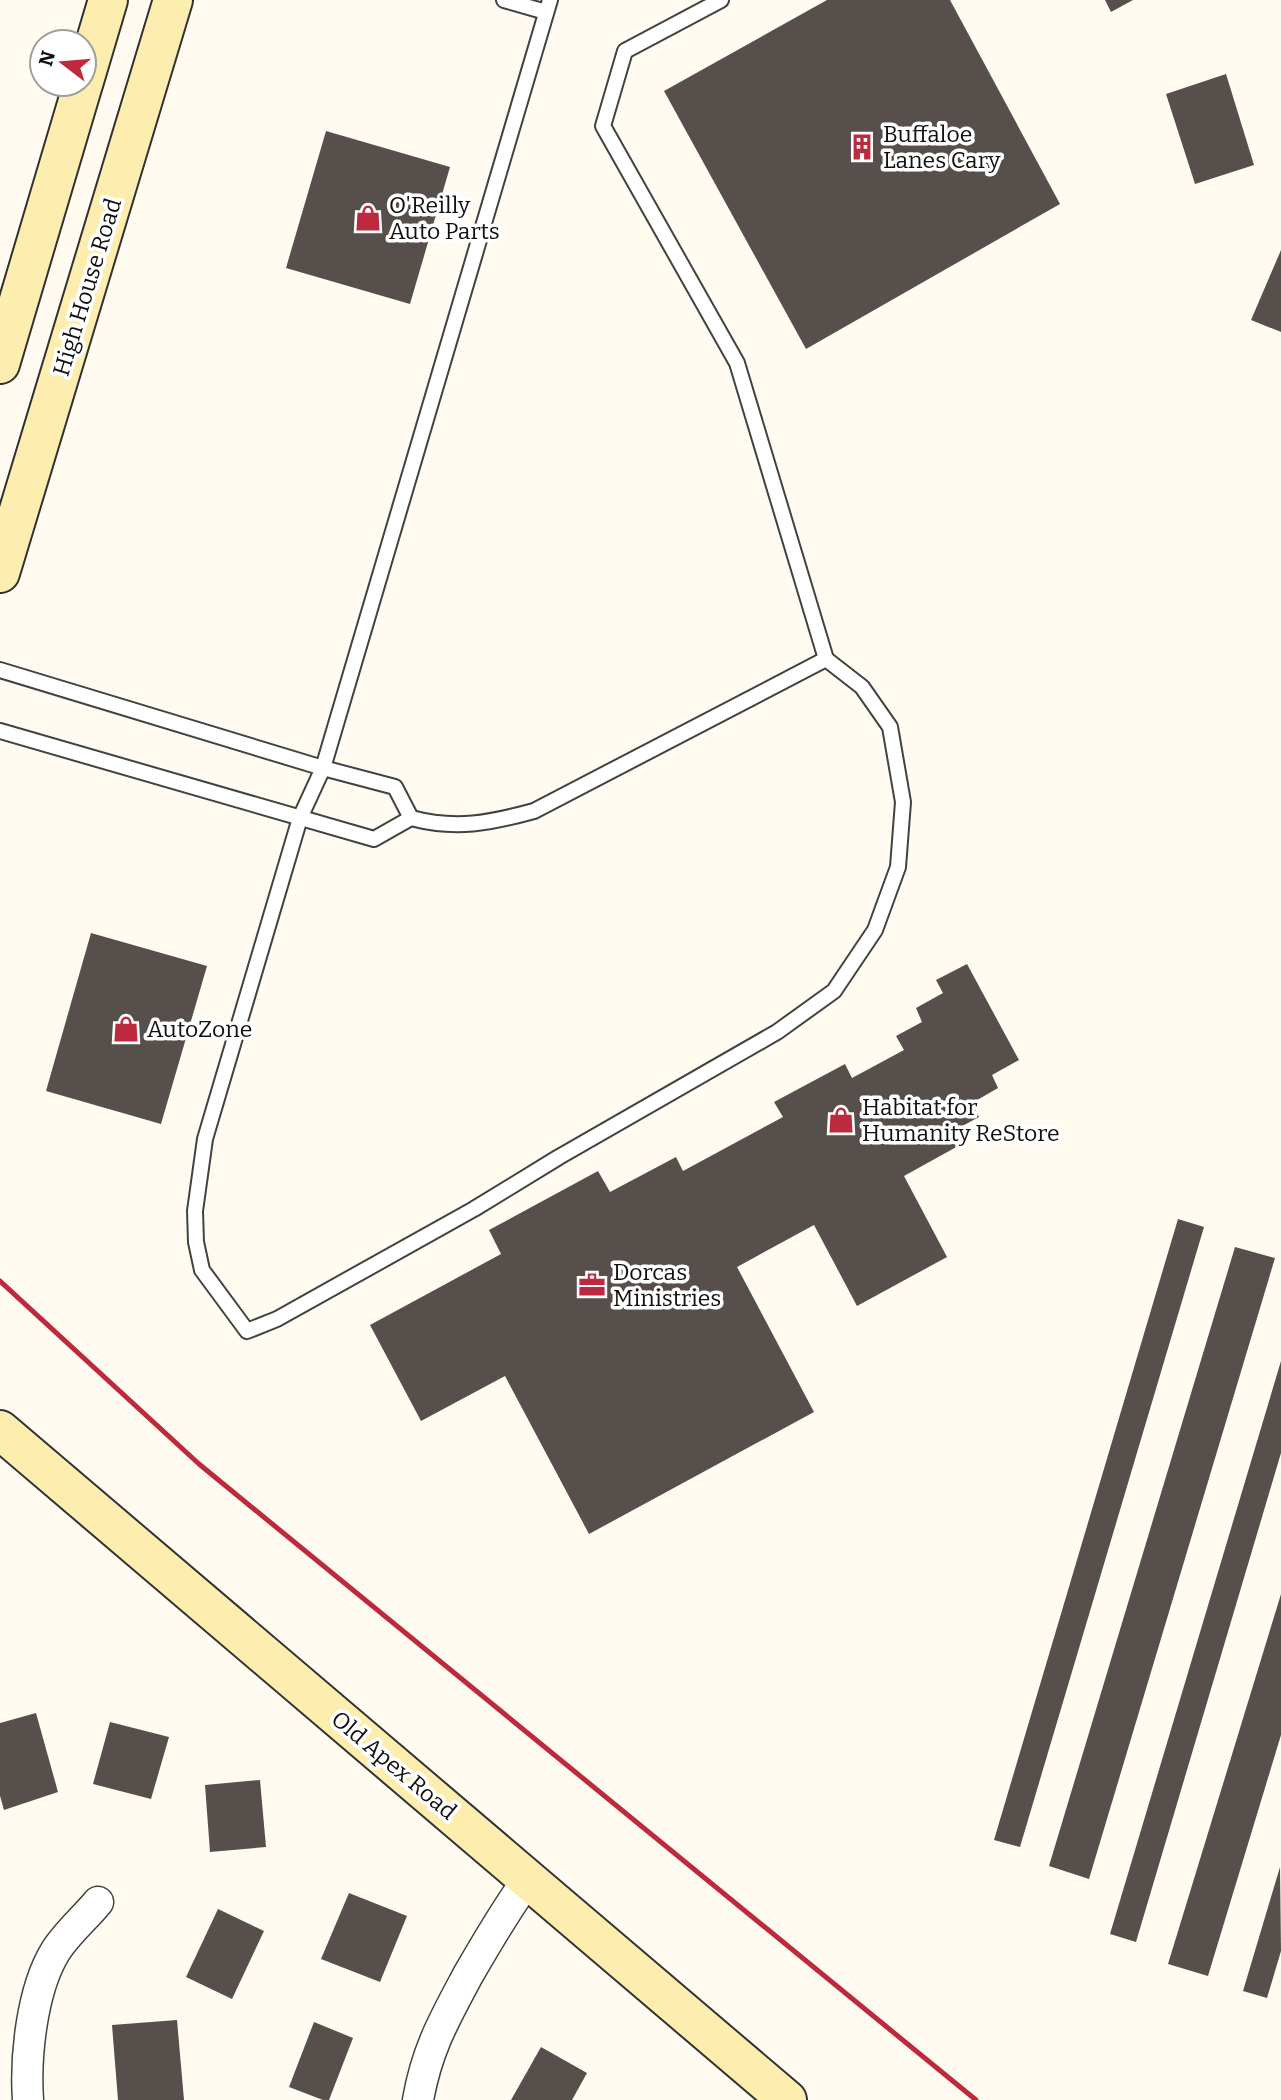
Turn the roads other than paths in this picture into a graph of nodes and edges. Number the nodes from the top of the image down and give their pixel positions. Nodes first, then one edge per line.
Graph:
1 (108, 0) edge
2 (173, 0) edge
3 (504, 0) edge
4 (721, 0) edge
5 (548, 6) edge
6 (98, 35) edge
7 (80, 98) edge
8 (0, 364) edge
9 (0, 573) edge
10 (826, 659) junction
11 (0, 670) edge
12 (0, 731) edge
13 (323, 768) junction
14 (300, 818) junction
15 (411, 818) junction
16 (0, 1430) edge
17 (528, 1879) junction
18 (98, 1902) dead end
19 (28, 2100) edge
20 (418, 2100) edge
21 (787, 2100) edge

1 - 6 main road
2 - 9 main road, High House Road
3 - 5 lane
4 - 10 lane
5 - 13 lane
7 - 8 main road
10 - 14 lane
10 - 15 lane
11 - 13 lane
12 - 14 lane
13 - 14 lane
13 - 15 lane
14 - 15 lane
16 - 17 main road, Old Apex Road
17 - 20 street
17 - 21 main road, Old Apex Road
18 - 19 street

